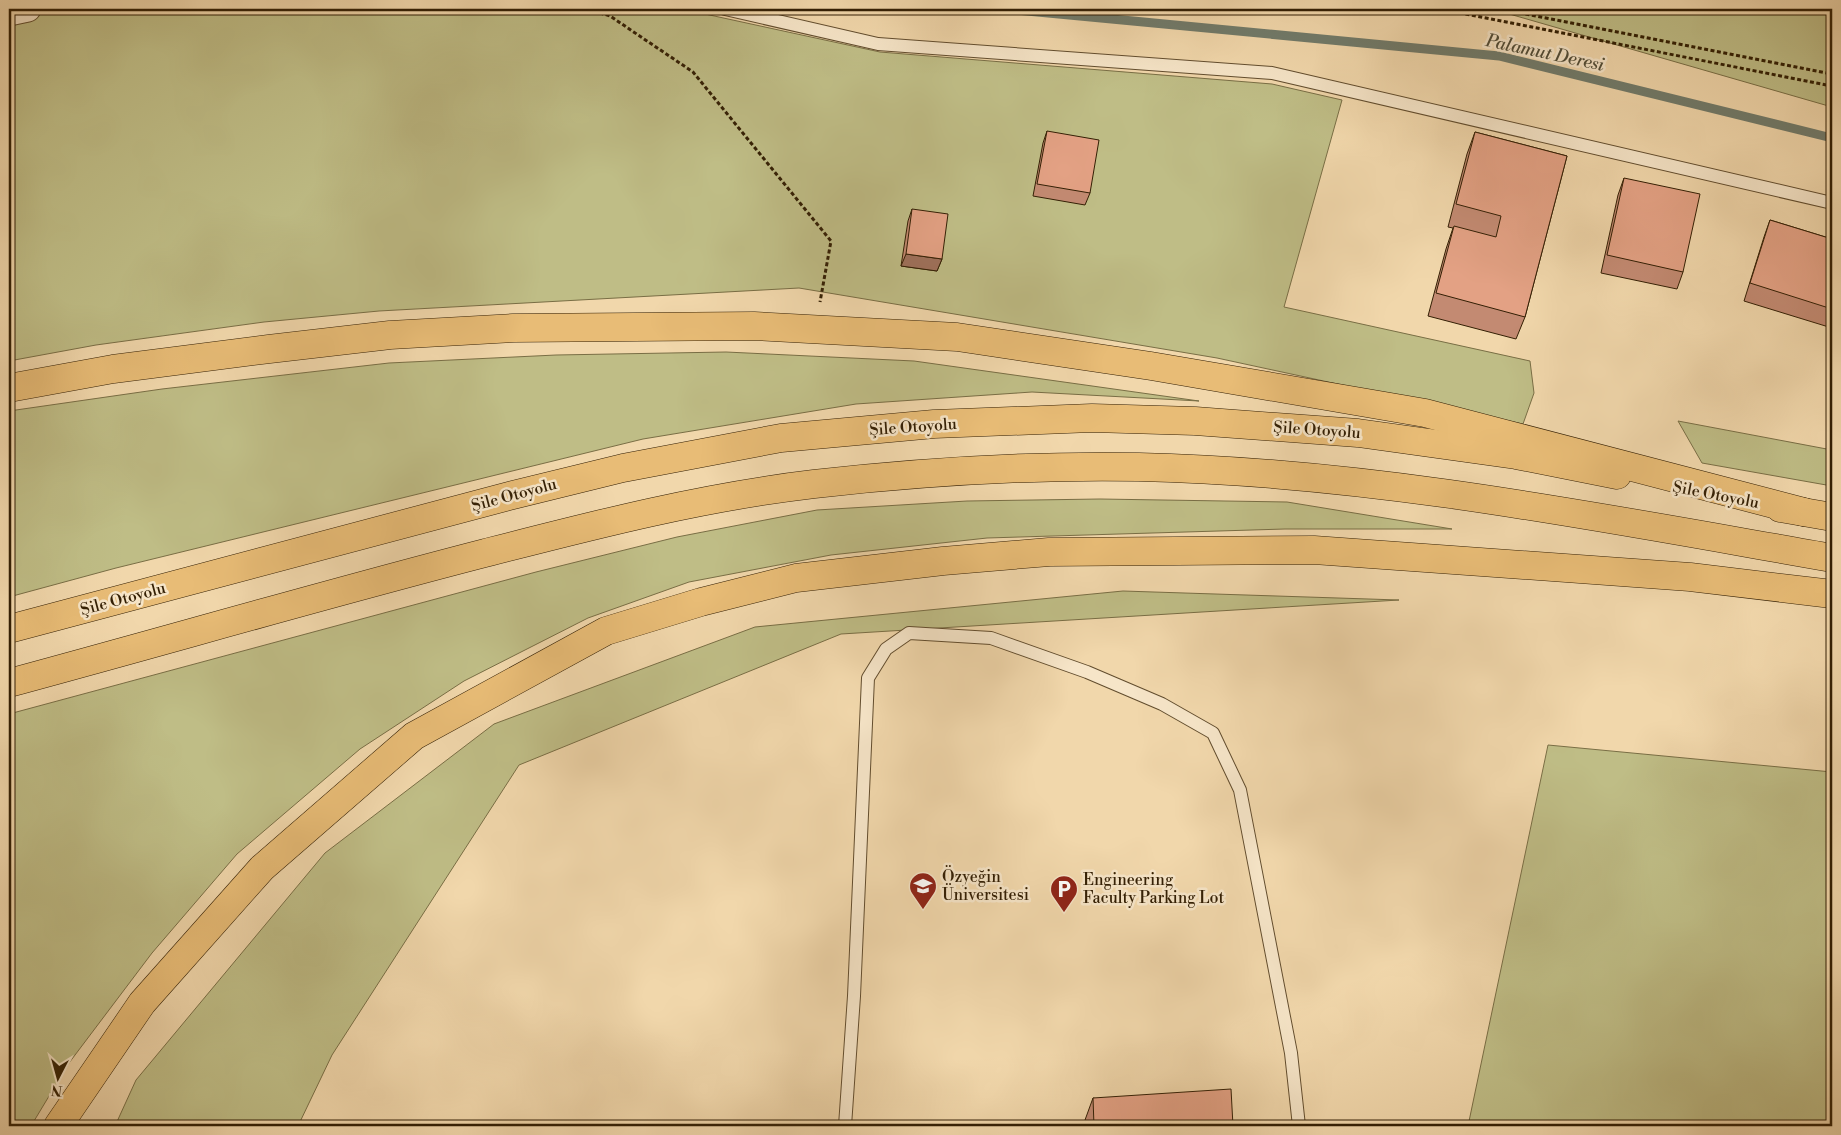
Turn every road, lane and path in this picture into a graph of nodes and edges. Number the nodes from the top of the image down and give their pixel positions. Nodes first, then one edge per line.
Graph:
1 (28, 9) edge
2 (587, 9) edge
3 (725, 9) edge
4 (1440, 9) edge
5 (1500, 9) edge
6 (9, 13) edge
7 (1832, 74) edge
8 (1832, 86) edge
9 (1832, 203) edge
10 (815, 329) junction
11 (9, 388) edge
12 (1804, 512) junction
13 (1832, 517) edge
14 (1832, 558) edge
15 (1832, 594) edge
16 (9, 629) edge
17 (9, 683) edge
18 (58, 1126) edge
19 (845, 1126) edge
20 (1299, 1126) edge

1 - 6 street
2 - 10 path
3 - 9 lane
4 - 8 path
5 - 7 path
10 - 11 highway
10 - 12 highway
12 - 13 highway, Şile Otoyolu
12 - 16 highway, Şile Otoyolu
14 - 17 highway
15 - 18 highway
19 - 20 lane

